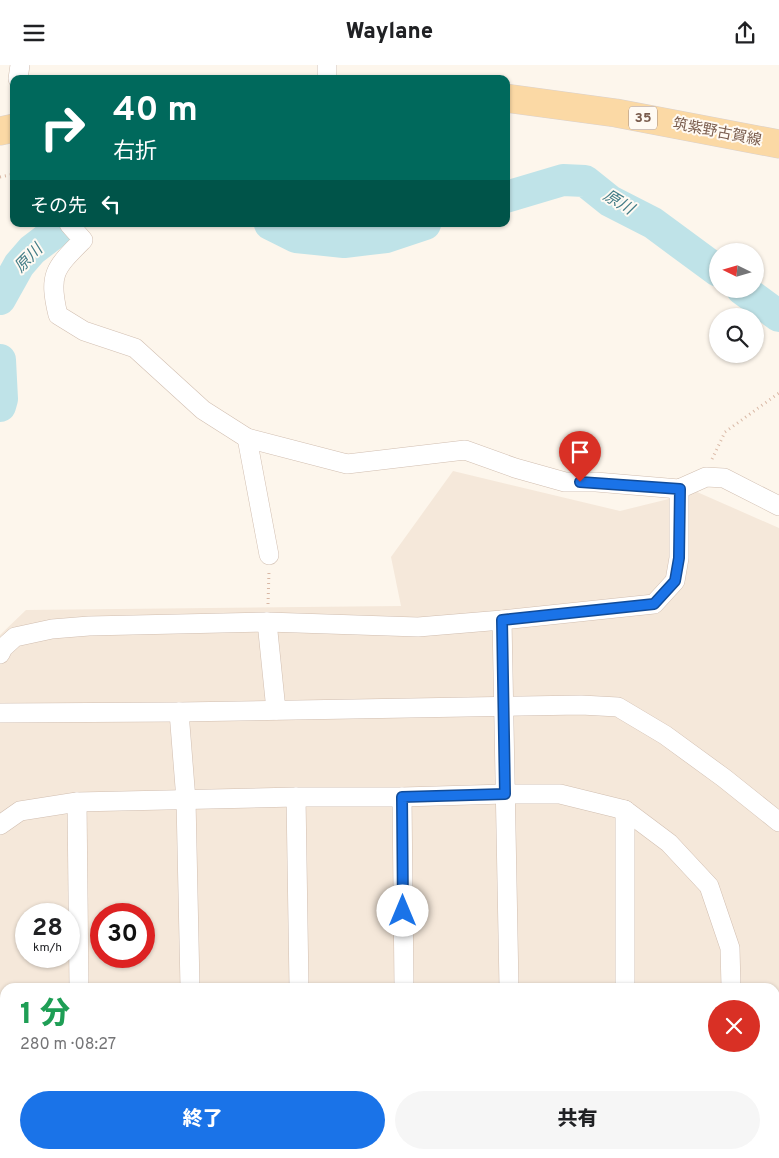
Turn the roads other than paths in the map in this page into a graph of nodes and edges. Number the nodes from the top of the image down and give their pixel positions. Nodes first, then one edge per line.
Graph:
1 (510, 99) edge
2 (779, 145) edge
3 (72, 228) edge
4 (247, 438) junction
5 (680, 489) junction
6 (779, 506) edge
7 (269, 555) road end
8 (502, 620) junction
9 (267, 622) junction
10 (0, 654) edge
11 (503, 707) junction
12 (276, 710) junction
13 (179, 712) junction
14 (0, 713) edge
15 (505, 794) junction
16 (296, 797) junction
17 (402, 797) junction
18 (186, 800) junction
19 (77, 802) junction
20 (624, 810) junction
21 (779, 822) edge
22 (0, 825) edge
23 (79, 983) edge
24 (190, 983) edge
25 (299, 983) edge
26 (404, 983) edge
27 (509, 983) edge
28 (624, 983) edge
29 (731, 983) edge

1 - 2 main road, 筑紫野古賀線 / 35
3 - 4 street
4 - 5 street
4 - 7 street
5 - 6 street
5 - 8 street
8 - 9 street
8 - 11 street
9 - 10 street
9 - 12 street
11 - 12 street
11 - 15 street
11 - 21 street
12 - 13 street
13 - 14 street
13 - 18 street
15 - 17 street
15 - 20 street
15 - 27 street
16 - 17 street
16 - 18 street
16 - 25 street
17 - 26 street
18 - 19 street
18 - 24 street
19 - 22 street
19 - 23 street
20 - 28 street
20 - 29 street

